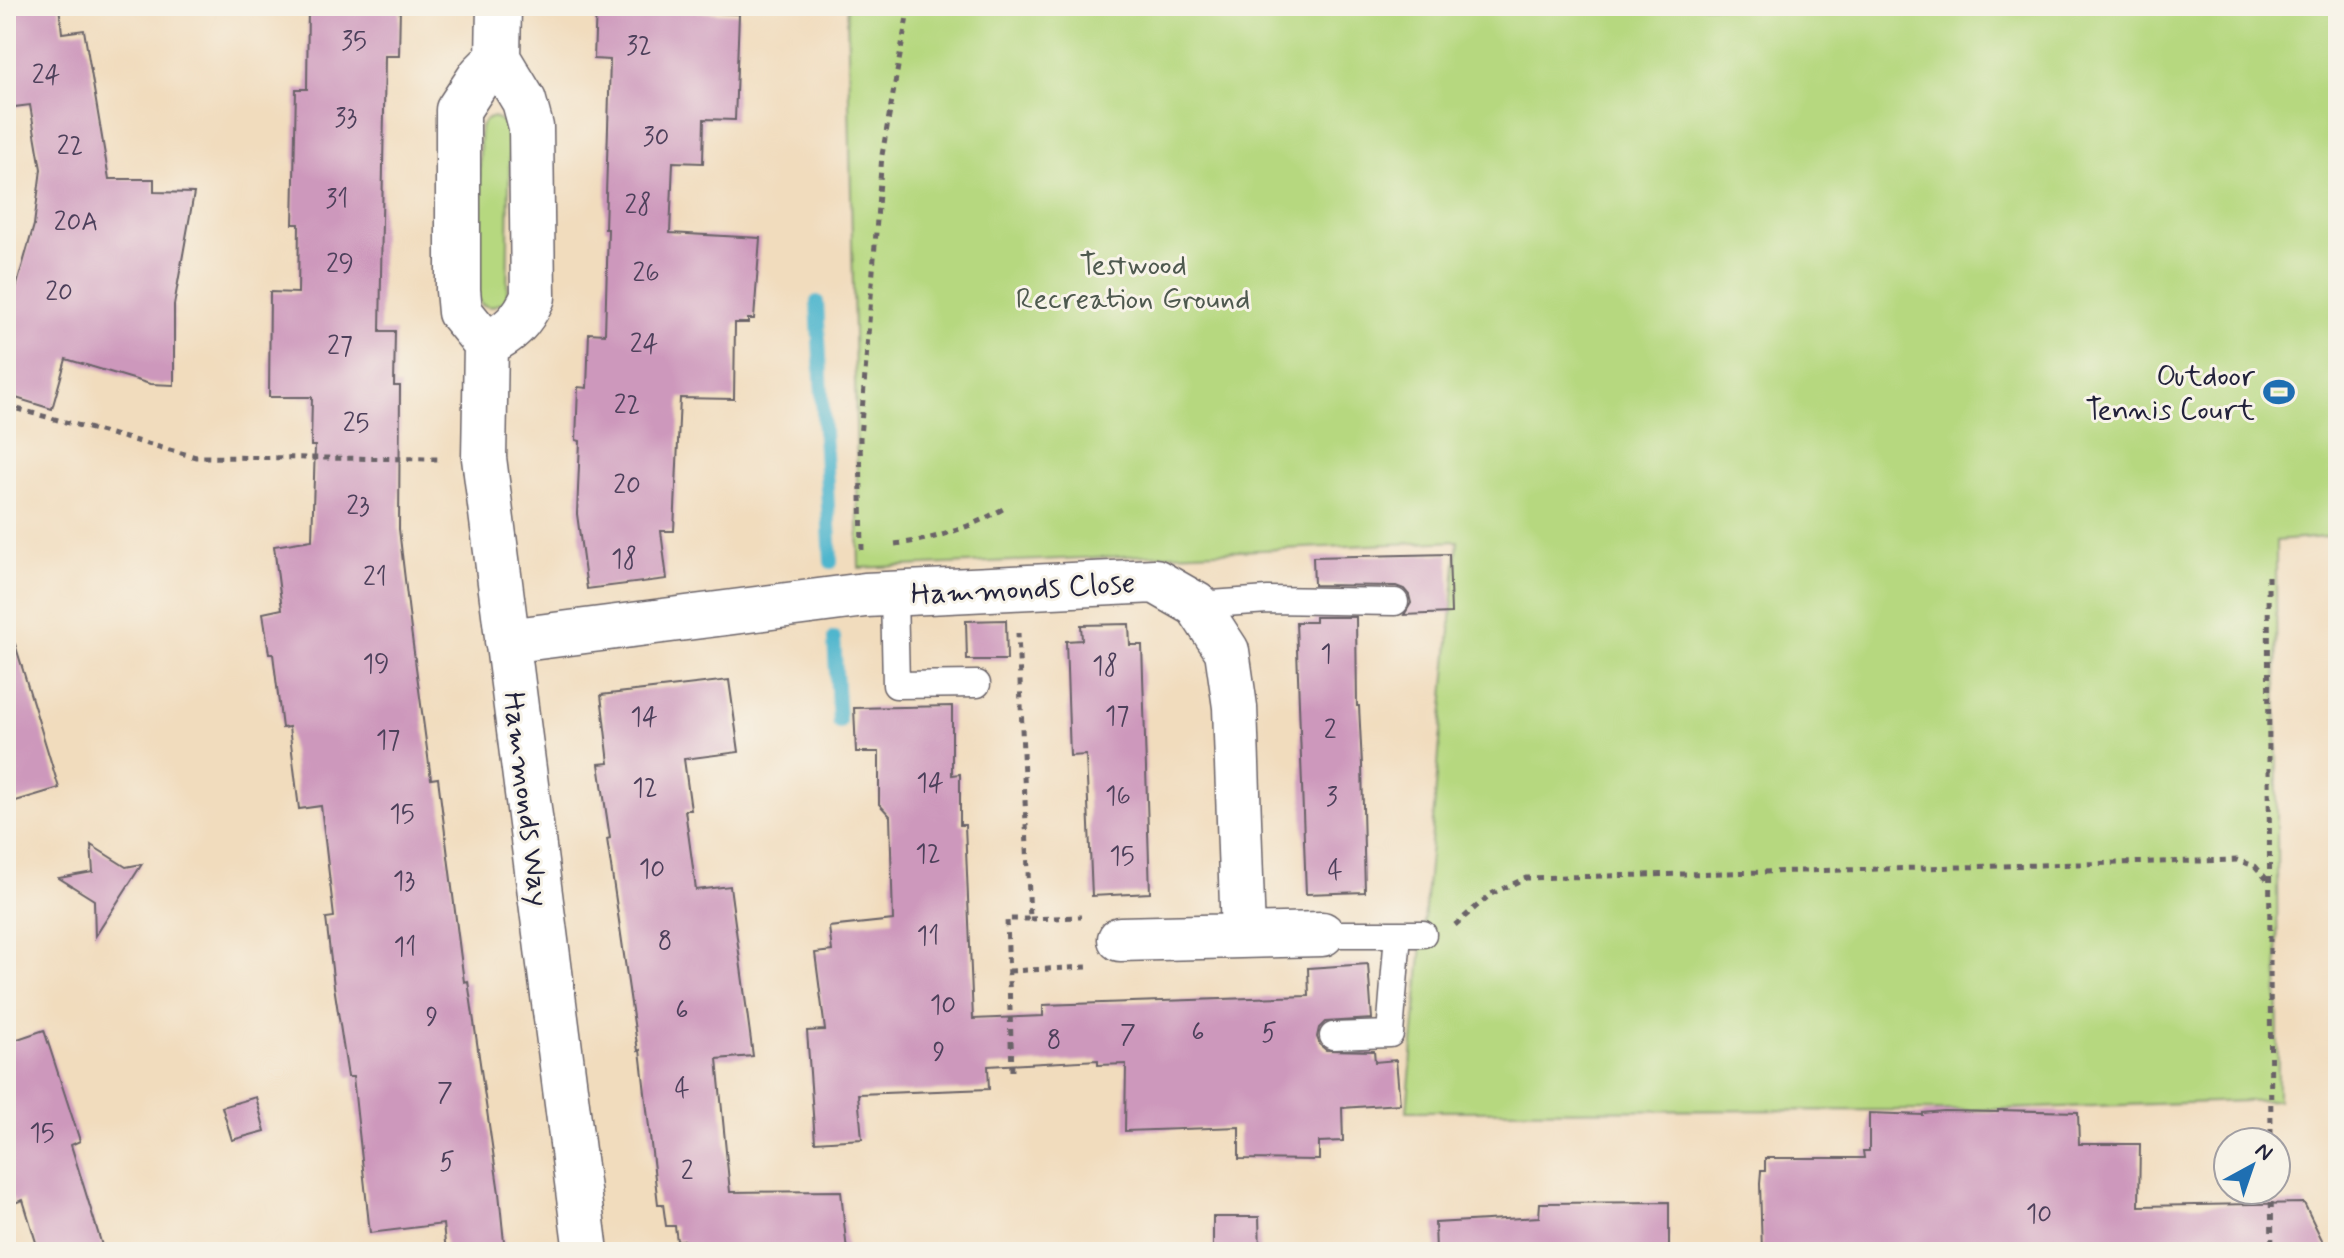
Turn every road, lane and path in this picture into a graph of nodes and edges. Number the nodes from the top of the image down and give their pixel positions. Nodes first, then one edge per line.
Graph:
1 (499, 6) edge
2 (909, 6) edge
3 (498, 58) junction
4 (486, 344) junction
5 (6, 406) edge
6 (484, 458) junction
7 (1003, 509) dead end
8 (888, 545) dead end
9 (875, 547) dead end
10 (862, 548) junction
11 (2268, 576) dead end
12 (1017, 588) junction
13 (880, 595) junction
14 (1395, 602) dead end
15 (1197, 605) junction
16 (507, 641) junction
17 (977, 684) dead end
18 (2270, 883) junction
19 (1243, 934) junction
20 (1322, 934) joint
21 (1410, 934) junction
22 (1120, 939) dead end
23 (1333, 1036) dead end
24 (1012, 1071) dead end
25 (2271, 1126) edge
26 (2271, 1206) edge
27 (586, 1252) edge
28 (2272, 1252) edge

1 - 3 street
2 - 10 path
3 - 4 street
3 - 4 street
4 - 6 street, Hammonds Way
5 - 6 path
6 - 16 street, Hammonds Way
7 - 8 path
9 - 10 path
10 - 13 path
11 - 18 path
12 - 13 street, Hammonds Close
12 - 15 street, Hammonds Close
12 - 24 path
13 - 16 street, Hammonds Close
13 - 17 lane
14 - 15 lane
15 - 19 street, Hammonds Close
16 - 27 street, Hammonds Way
18 - 21 path
18 - 25 path
19 - 20 street
19 - 22 street
20 - 21 lane
21 - 23 lane
26 - 28 path

